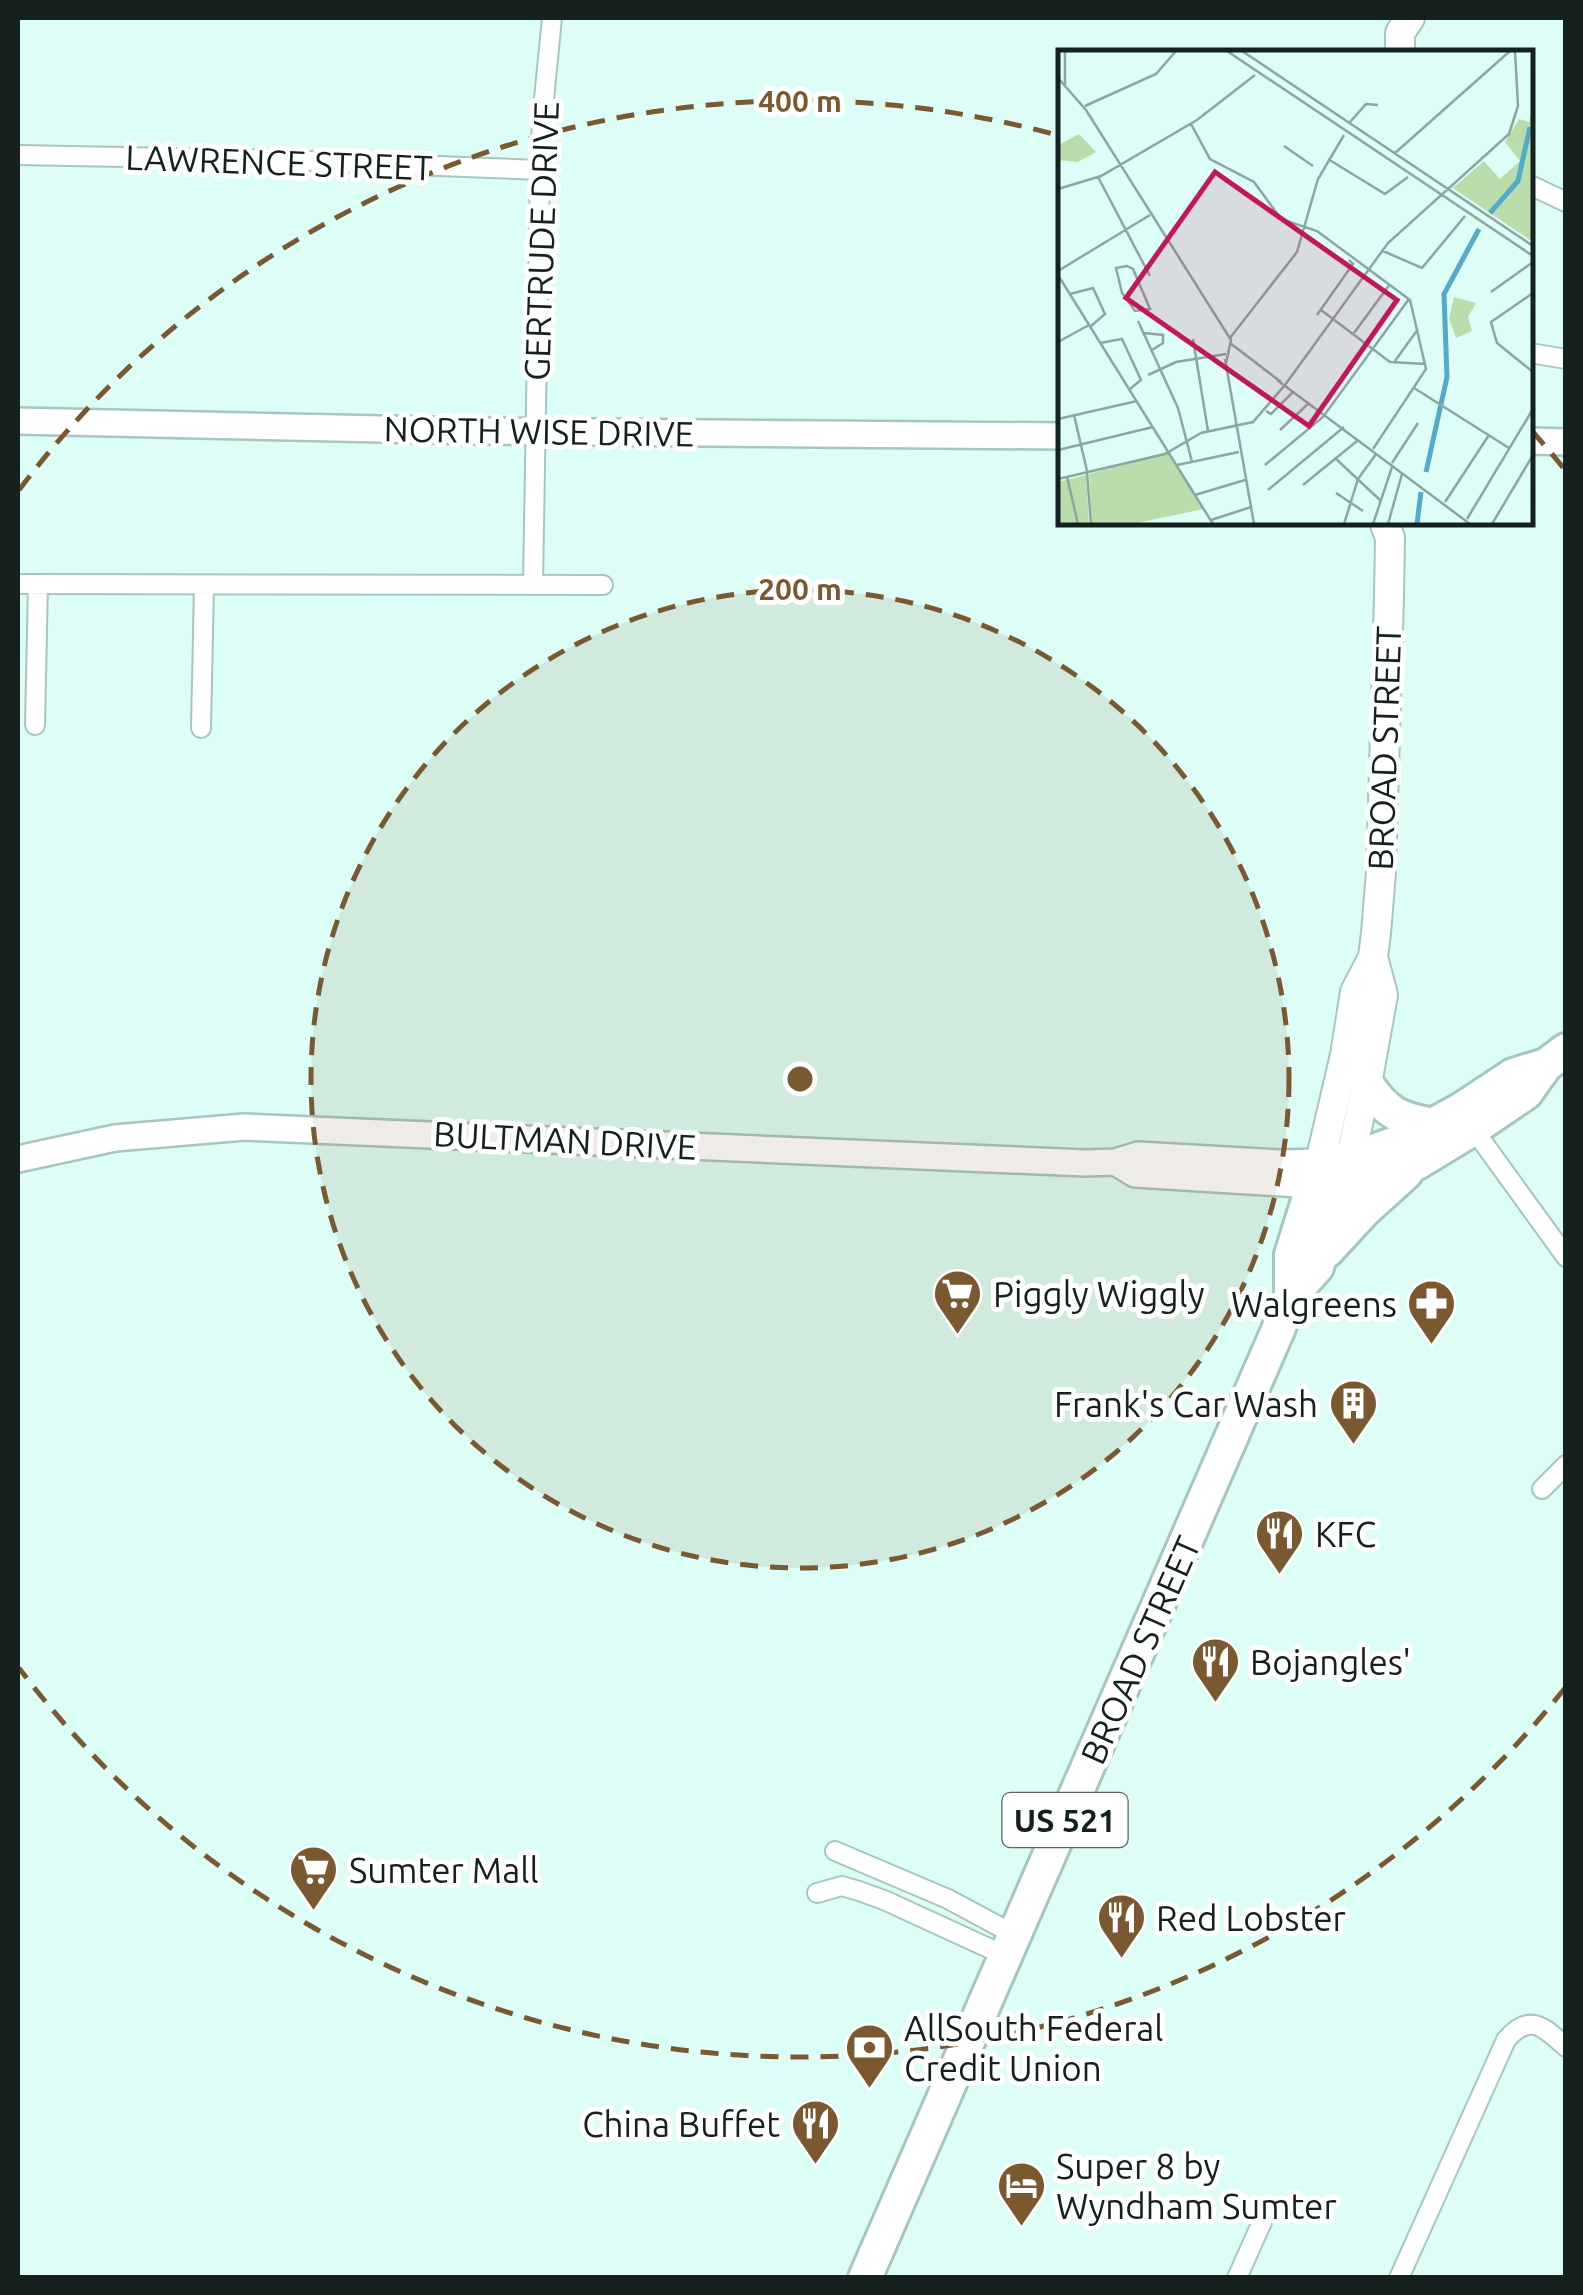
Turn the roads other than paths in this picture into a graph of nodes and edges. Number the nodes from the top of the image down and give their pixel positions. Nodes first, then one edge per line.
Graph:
1 (552, 18) edge
2 (18, 155) edge
3 (540, 170) junction
4 (1533, 186) edge
5 (1566, 202) edge
6 (1533, 353) edge
7 (1566, 358) edge
8 (18, 421) edge
9 (536, 432) junction
10 (1058, 436) edge
11 (1533, 441) edge
12 (1566, 442) edge
13 (1390, 528) edge
14 (18, 584) edge
15 (38, 584) junction
16 (533, 585) junction
17 (603, 585) dead end
18 (204, 586) junction
19 (35, 725) dead end
20 (201, 728) dead end
21 (1373, 957) junction
22 (1556, 1057) edge
23 (1367, 1084) junction
24 (1456, 1121) junction
25 (18, 1158) edge
26 (1417, 1163) junction
27 (1332, 1172) junction
28 (1566, 1257) edge
29 (1320, 1258) junction
30 (1291, 1296) junction
31 (1566, 1466) edge
32 (1542, 1489) dead end
33 (834, 1851) dead end
34 (817, 1893) dead end
35 (1010, 1946) junction
36 (1566, 2047) edge
37 (1262, 2222) dead end
38 (864, 2278) edge
39 (1237, 2278) edge
40 (1398, 2278) edge

1 - 3 street, GERTRUDE DRIVE
2 - 3 street, LAWRENCE STREET
3 - 9 street, GERTRUDE DRIVE
4 - 5 street
6 - 7 street
8 - 9 street, NORTH WISE DRIVE
9 - 10 street, NORTH WISE DRIVE
9 - 16 street, GERTRUDE DRIVE
11 - 12 street
13 - 21 main road, BROAD STREET
14 - 15 street
15 - 18 street
15 - 19 street
16 - 17 street
16 - 18 street
18 - 20 street
21 - 23 main road, BROAD STREET
21 - 27 main road, BROAD STREET
22 - 24 highway, BULTMAN DRIVE / US 521
23 - 24 highway
23 - 27 main road, BROAD STREET
24 - 26 highway, BULTMAN DRIVE / US 521
24 - 27 highway, BULTMAN DRIVE / US 521
24 - 28 street
25 - 27 street, BULTMAN DRIVE
26 - 27 highway, BULTMAN DRIVE
26 - 29 highway, US 521
27 - 29 highway, BROAD STREET
27 - 30 highway, BROAD STREET / US 521
29 - 30 highway, BROAD STREET / US 521
30 - 35 highway, BROAD STREET / US 521
31 - 32 street
33 - 35 street
34 - 35 street
35 - 38 highway, BROAD STREET / US 521
36 - 40 street
37 - 39 street

